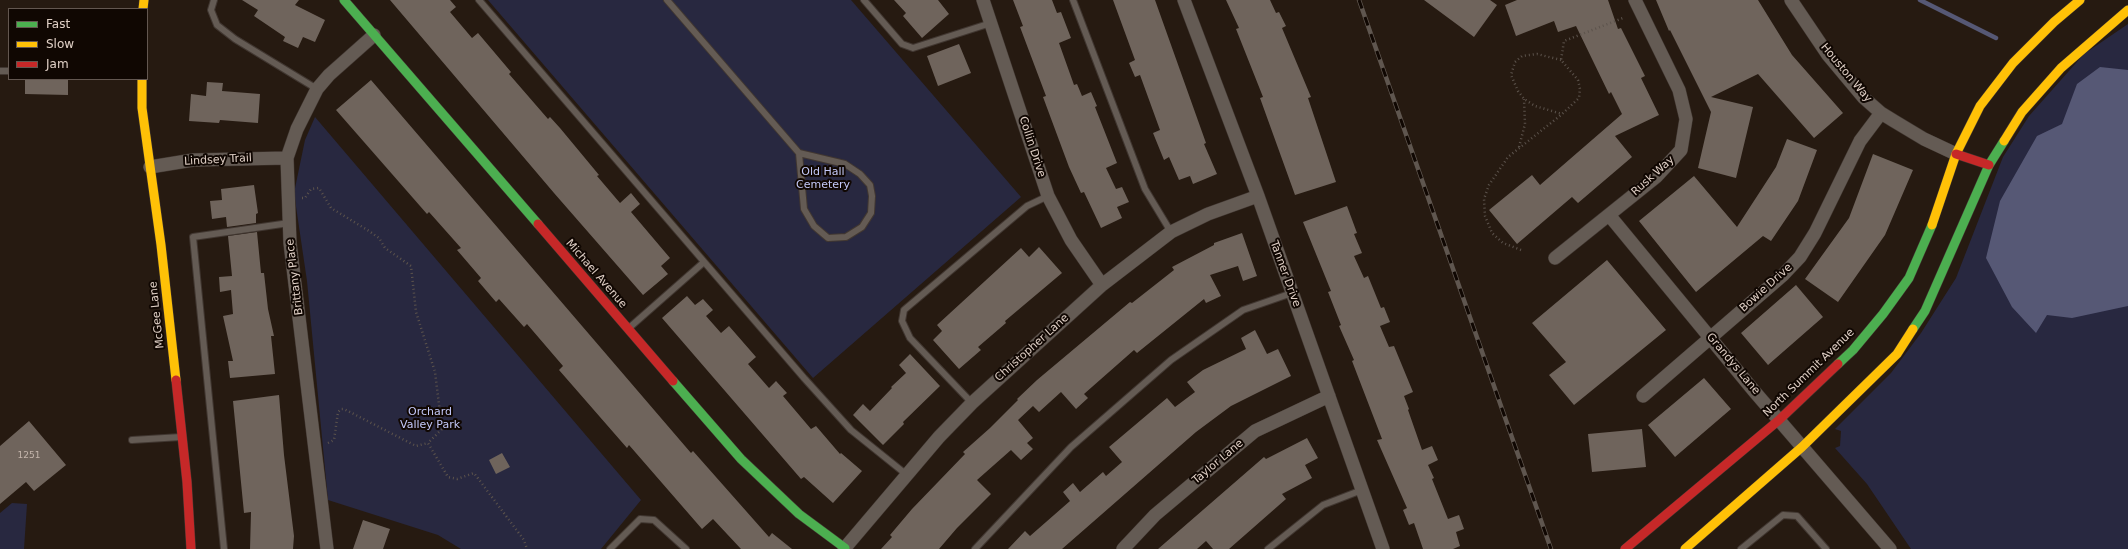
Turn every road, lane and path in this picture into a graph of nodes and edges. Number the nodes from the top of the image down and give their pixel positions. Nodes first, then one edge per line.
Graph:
1 (214, 0) edge
2 (344, 0) edge
3 (479, 0) edge
4 (667, 0) edge
5 (864, 0) edge
6 (983, 0) edge
7 (1073, 0) edge
8 (1184, 0) edge
9 (1634, 0) edge
10 (1791, 0) edge
11 (2080, 0) edge
12 (2128, 10) edge
13 (1623, 18) dead end
14 (992, 22) junction
15 (374, 35) junction
16 (1561, 60) junction
17 (142, 80) edge
18 (317, 89) junction
19 (1524, 99) junction
20 (1882, 113) junction
21 (1563, 114) junction
22 (1518, 148) junction
23 (799, 153) junction
24 (1956, 154) junction
25 (287, 158) junction
26 (1989, 165) junction
27 (150, 167) junction
28 (1048, 196) junction
29 (1258, 196) junction
30 (301, 198) dead end
31 (1608, 215) junction
32 (289, 223) junction
33 (1171, 232) junction
34 (1521, 250) dead end
35 (1555, 258) dead end
36 (704, 262) junction
37 (1102, 285) junction
38 (1292, 293) junction
39 (628, 329) junction
40 (1710, 337) junction
41 (1329, 396) junction
42 (1643, 396) dead end
43 (972, 403) junction
44 (1779, 420) junction
45 (182, 437) junction
46 (132, 440) dead end
47 (428, 443) junction
48 (316, 444) junction
49 (1802, 447) junction
50 (907, 475) junction
51 (1362, 490) junction
52 (191, 549) edge
53 (224, 549) edge
54 (327, 549) edge
55 (527, 549) edge
56 (610, 549) edge
57 (686, 549) edge
58 (845, 549) edge
59 (974, 549) edge
60 (1123, 549) edge
61 (1268, 549) edge
62 (1383, 549) edge
63 (1625, 549) edge
64 (1685, 549) edge
65 (1741, 549) edge
66 (1826, 549) edge
67 (1890, 549) edge

1 - 18 lane
2 - 15 main road, Michael Avenue
3 - 36 lane
4 - 23 lane
5 - 14 lane
6 - 14 street, Collin Drive
7 - 33 lane
8 - 29 street, Tanner Drive
9 - 31 street, Rusk Way
10 - 20 street, Houston Way
11 - 24 main road, North Summit Avenue
12 - 26 main road
13 - 16 path
14 - 28 street, Collin Drive
15 - 18 street, Brittany Place
15 - 39 main road, Michael Avenue
16 - 19 path
16 - 21 path
17 - 27 main road, McGee Lane
18 - 25 street, Brittany Place
19 - 21 path
19 - 22 path
20 - 24 street, Houston Way
20 - 40 street, Bowie Drive
21 - 22 path
22 - 34 path
23 - 23 lane
24 - 26 main road
24 - 44 main road, North Summit Avenue
25 - 27 street, Lindsey Trail
25 - 32 street, Brittany Place
26 - 49 main road
27 - 45 main road, McGee Lane
28 - 37 street, Collin Drive
28 - 43 lane
29 - 33 street, Christopher Lane
29 - 38 street, Tanner Drive
30 - 47 path
31 - 35 street, Rusk Way
31 - 40 street, Grandys Lane
32 - 48 street, Brittany Place
32 - 53 lane
33 - 37 street, Christopher Lane
36 - 39 lane
36 - 50 lane
37 - 43 street, Christopher Lane
38 - 41 street, Tanner Drive
38 - 59 lane
39 - 58 main road, Michael Avenue
40 - 42 street, Bowie Drive
40 - 44 street, Grandys Lane
41 - 51 street, Tanner Drive
41 - 60 street, Taylor Lane
43 - 50 street, Christopher Lane
44 - 49 street, Grandys Lane
44 - 63 main road, North Summit Avenue
45 - 46 lane
45 - 52 main road, McGee Lane
47 - 48 path
47 - 55 path
48 - 54 street, Brittany Place
49 - 64 main road
49 - 67 street, Grandys Lane
50 - 58 street, Christopher Lane
51 - 61 lane
51 - 62 street, Tanner Drive
56 - 57 lane
65 - 66 lane

